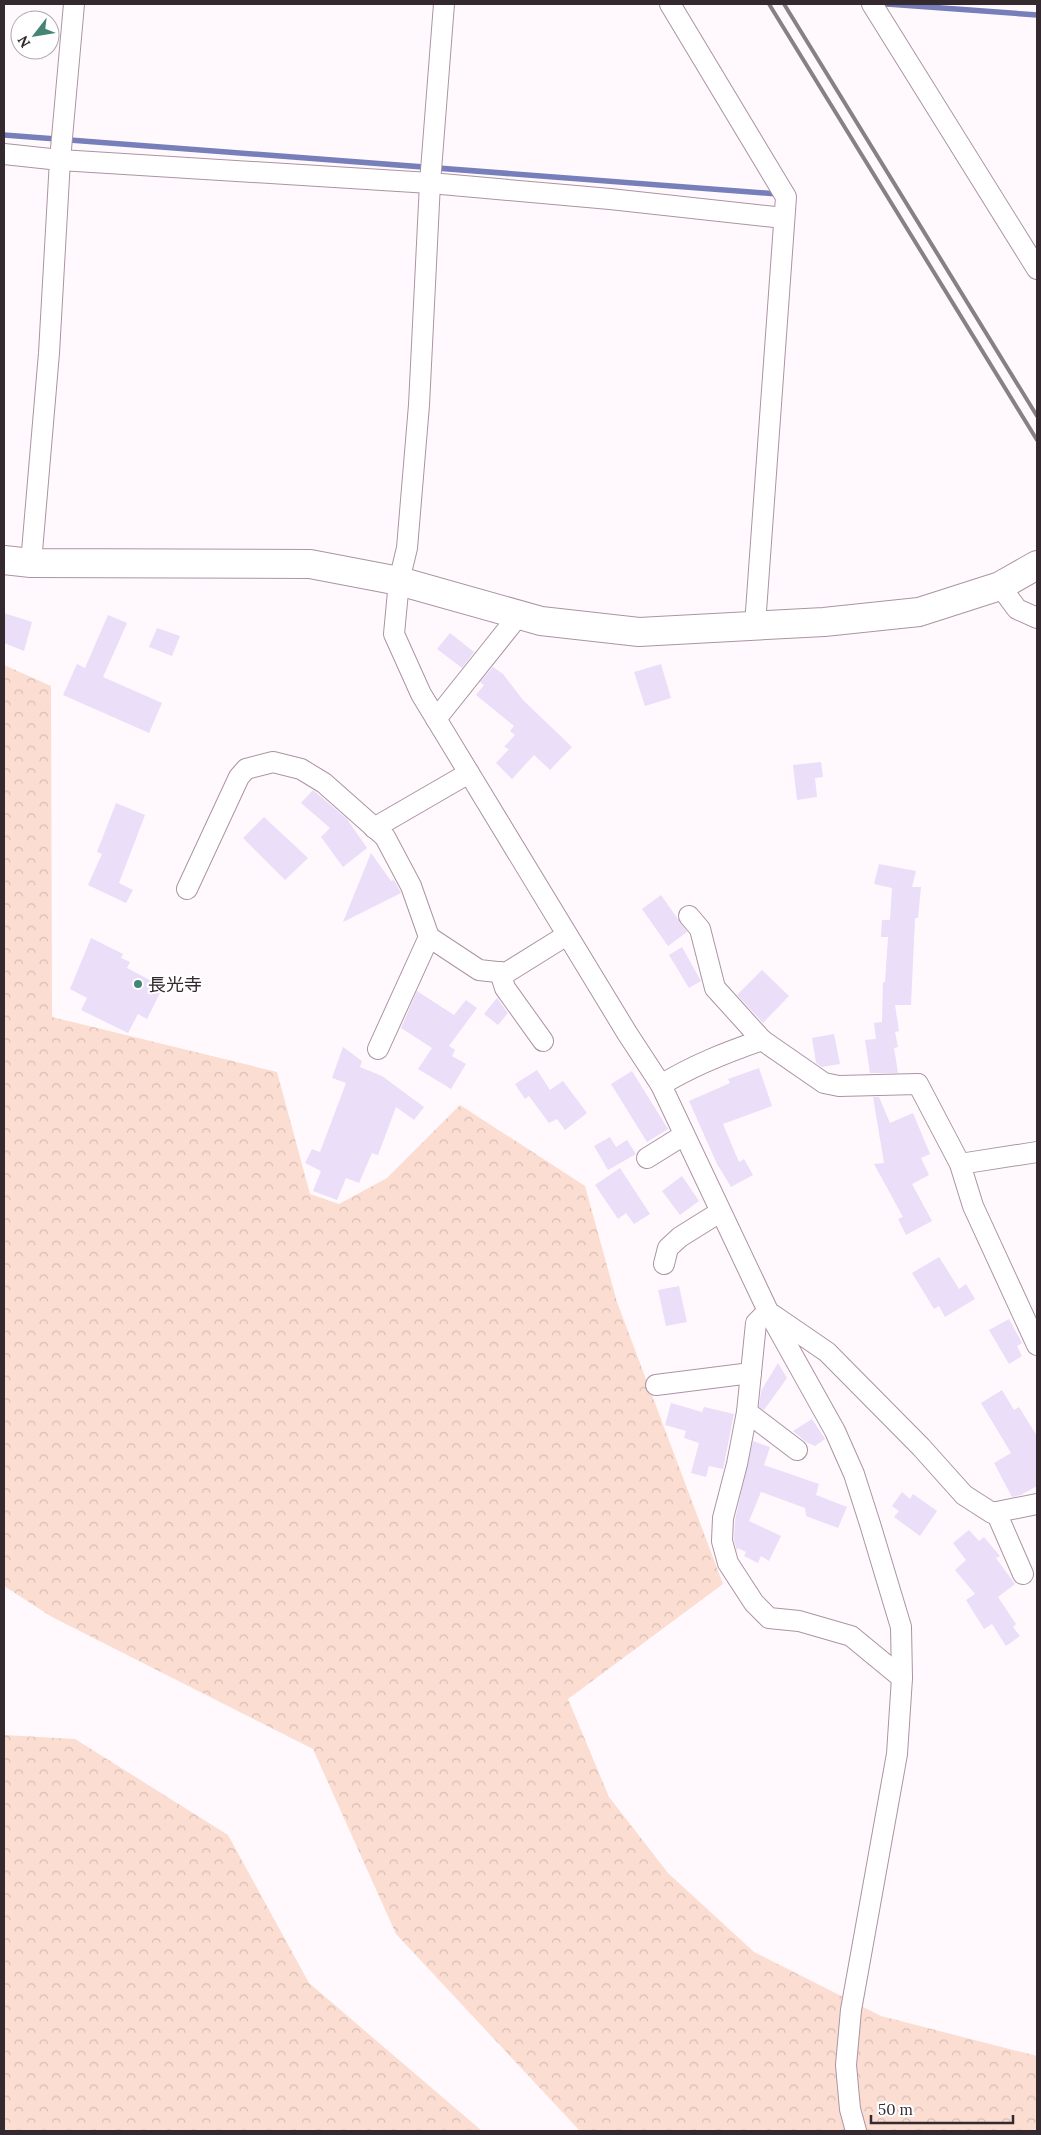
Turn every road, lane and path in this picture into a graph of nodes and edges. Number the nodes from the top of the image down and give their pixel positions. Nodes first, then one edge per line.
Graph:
1 (74, 4) edge
2 (444, 4) edge
3 (670, 4) edge
4 (872, 4) edge
5 (4, 154) edge
6 (60, 160) junction
7 (430, 184) junction
8 (784, 218) junction
9 (1037, 269) edge
10 (4, 560) edge
11 (31, 563) junction
12 (1037, 565) edge
13 (399, 582) junction
14 (1000, 586) junction
15 (519, 615) junction
16 (1037, 618) edge
17 (755, 624) junction
18 (436, 719) junction
19 (469, 773) junction
20 (374, 828) junction
21 (187, 889) dead end
22 (689, 916) dead end
23 (567, 935) junction
24 (429, 937) junction
25 (500, 972) junction
26 (762, 1040) junction
27 (543, 1041) dead end
28 (378, 1049) dead end
29 (661, 1085) junction
30 (684, 1135) junction
31 (1037, 1152) edge
32 (647, 1158) dead end
33 (960, 1164) junction
34 (720, 1212) junction
35 (664, 1264) dead end
36 (768, 1310) junction
37 (1037, 1345) edge
38 (750, 1373) junction
39 (656, 1385) dead end
40 (747, 1412) junction
41 (797, 1450) dead end
42 (1037, 1504) edge
43 (996, 1512) junction
44 (1023, 1574) dead end
45 (902, 1678) junction
46 (856, 2131) edge

1 - 6 street
2 - 7 street
3 - 8 street
4 - 9 street
5 - 6 street
6 - 7 street
6 - 11 street
7 - 8 street
7 - 13 street
8 - 17 street
10 - 11 street
11 - 13 street
12 - 14 street
13 - 15 street
13 - 18 street
14 - 16 street
14 - 17 street
15 - 17 street
15 - 18 street
18 - 19 street
19 - 20 street
19 - 23 street
20 - 21 street
20 - 24 street
22 - 26 street
23 - 25 street
23 - 29 street
24 - 25 street
24 - 28 street
25 - 27 street
26 - 29 street
26 - 33 street
29 - 30 street
30 - 32 street
30 - 34 street
31 - 33 street
33 - 37 street
34 - 35 street
34 - 36 street
36 - 38 street
36 - 43 street
36 - 45 street
38 - 39 street
38 - 40 street
40 - 41 street
40 - 45 street
42 - 43 street
43 - 44 street
45 - 46 street

